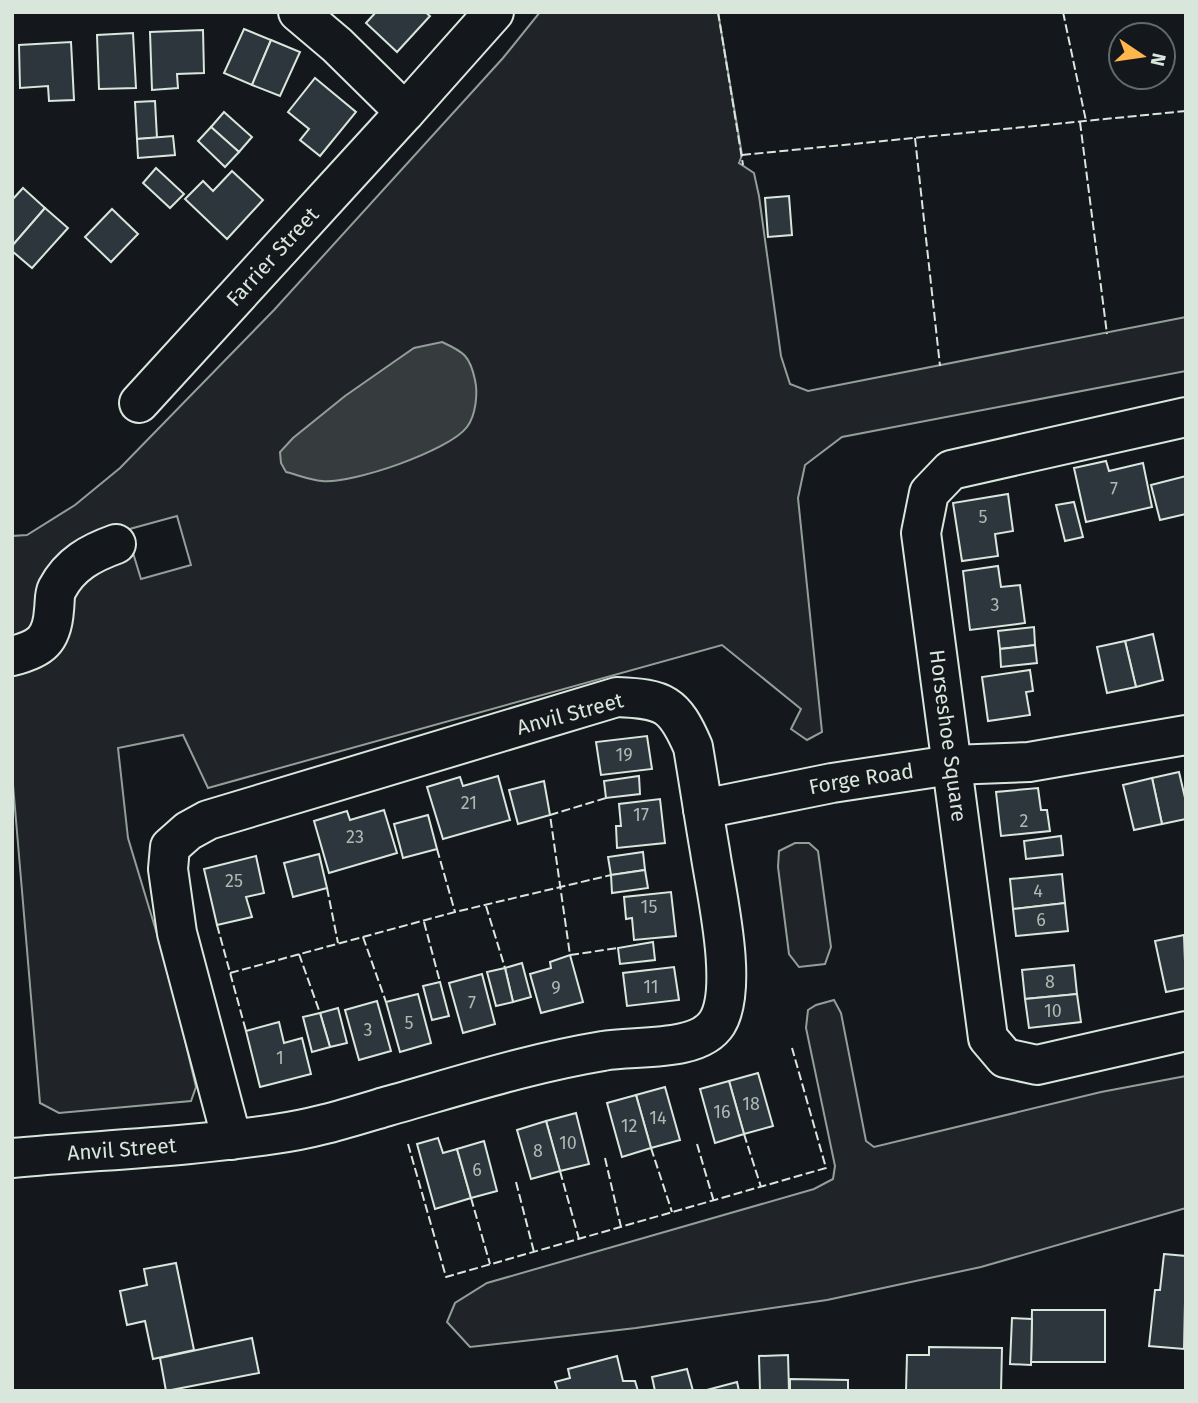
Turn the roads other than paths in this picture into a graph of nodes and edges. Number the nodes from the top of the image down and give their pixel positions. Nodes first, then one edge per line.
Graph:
1 (298, 12) edge
2 (494, 12) edge
3 (405, 112) junction
4 (139, 403) dead end
5 (1186, 417) edge
6 (116, 544) dead end
7 (12, 656) edge
8 (1186, 735) edge
9 (951, 765) junction
10 (703, 809) junction
11 (1186, 1031) edge
12 (232, 1140) junction
13 (12, 1158) edge

1 - 3 street
2 - 3 street, Farrier Street
3 - 4 street, Farrier Street
5 - 9 street, Horseshoe Square
6 - 7 street
8 - 9 street, Forge Road
9 - 10 street, Forge Road
9 - 11 street, Horseshoe Square
10 - 12 street, Anvil Street
10 - 12 street, Anvil Street
12 - 13 street, Anvil Street

